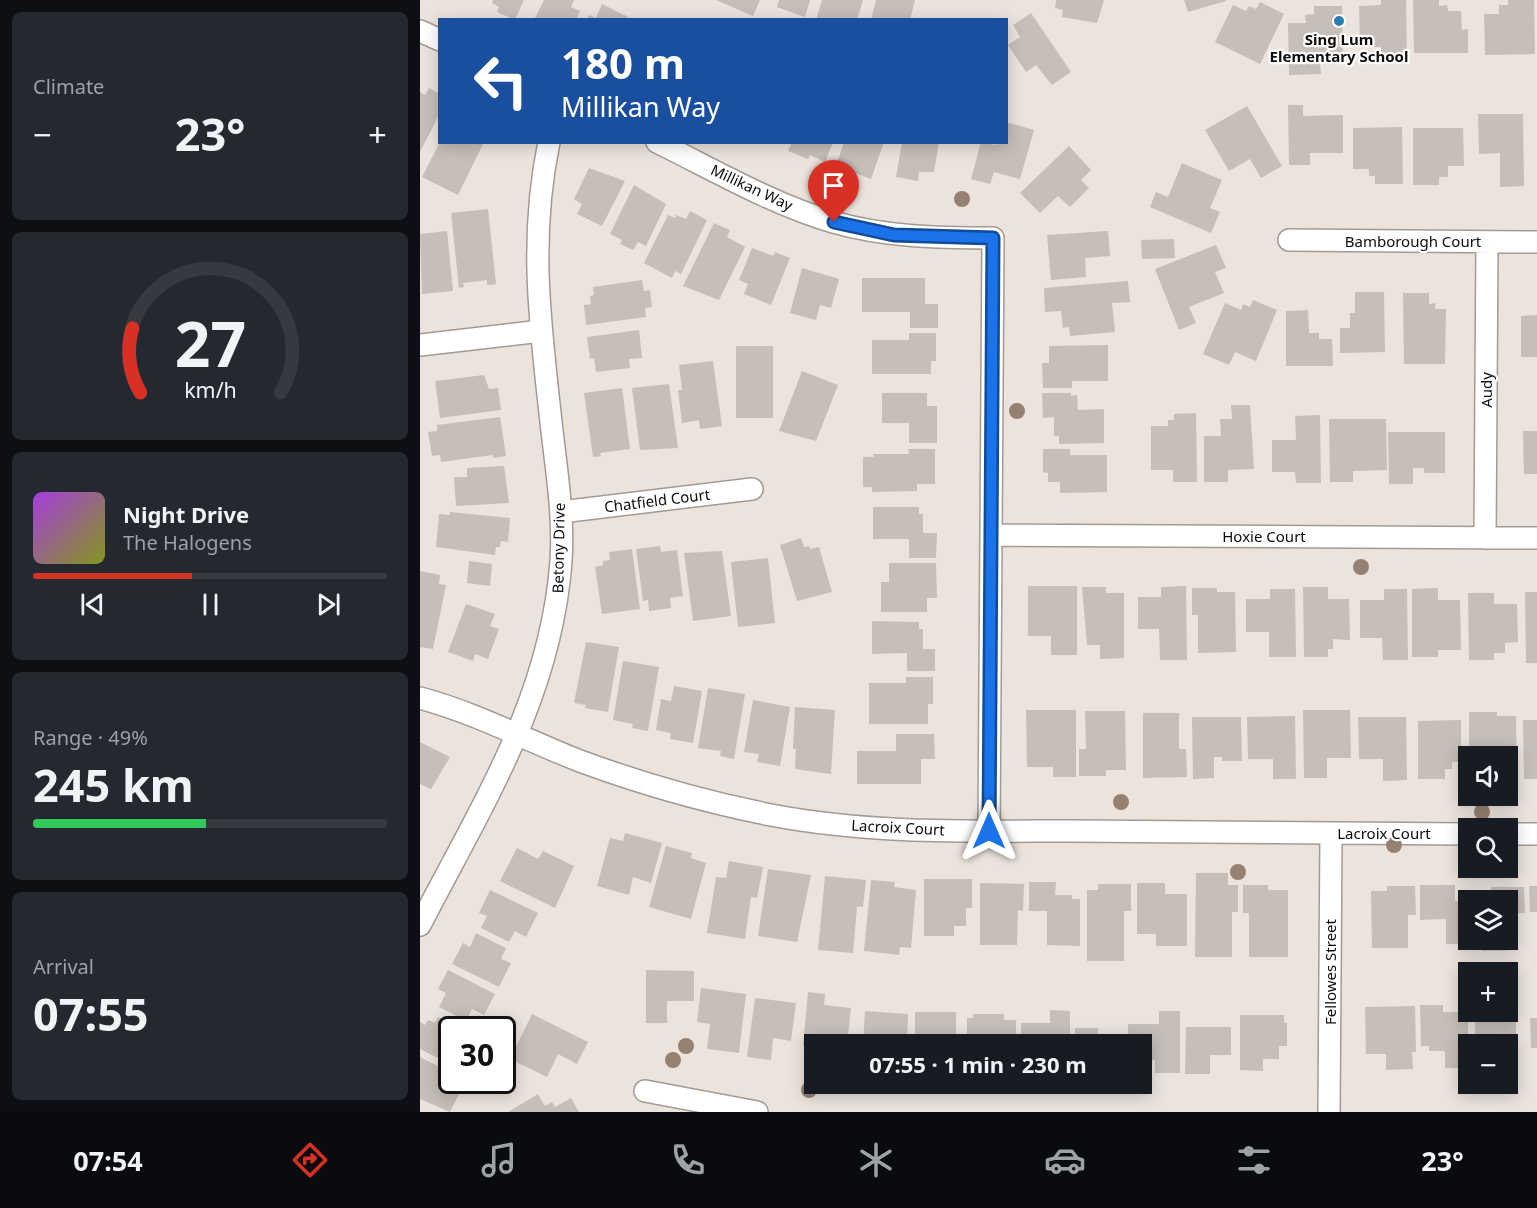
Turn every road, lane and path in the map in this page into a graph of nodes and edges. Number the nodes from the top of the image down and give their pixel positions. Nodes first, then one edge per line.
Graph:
1 (420, 31) edge
2 (438, 39) edge
3 (549, 144) edge
4 (661, 144) edge
5 (1289, 240) dead end
6 (1486, 242) junction
7 (1537, 242) edge
8 (541, 331) junction
9 (420, 345) edge
10 (752, 489) dead end
11 (561, 512) junction
12 (991, 535) junction
13 (1485, 538) junction
14 (1537, 538) edge
15 (420, 698) edge
16 (519, 734) junction
17 (989, 831) junction
18 (1331, 833) junction
19 (1458, 834) edge
20 (1518, 834) edge
21 (1537, 834) edge
22 (420, 926) edge
23 (645, 1091) dead end
24 (757, 1112) edge
25 (1329, 1112) edge

1 - 2 street
3 - 8 street, Betony Drive
4 - 12 street, Millikan Way
5 - 6 street, Bamborough Court
6 - 7 street, Bamborough Court
6 - 13 street, Audy
8 - 9 street
8 - 11 street, Betony Drive
10 - 11 street, Chatfield Court
11 - 16 street, Betony Drive
12 - 13 street, Hoxie Court
12 - 17 street
13 - 14 street, Hoxie Court
15 - 16 street, Lacroix Court
16 - 17 street, Lacroix Court
16 - 22 street, Betony Drive
17 - 18 street, Lacroix Court
18 - 19 street, Lacroix Court
18 - 25 street, Fellowes Street
20 - 21 street
23 - 24 street

